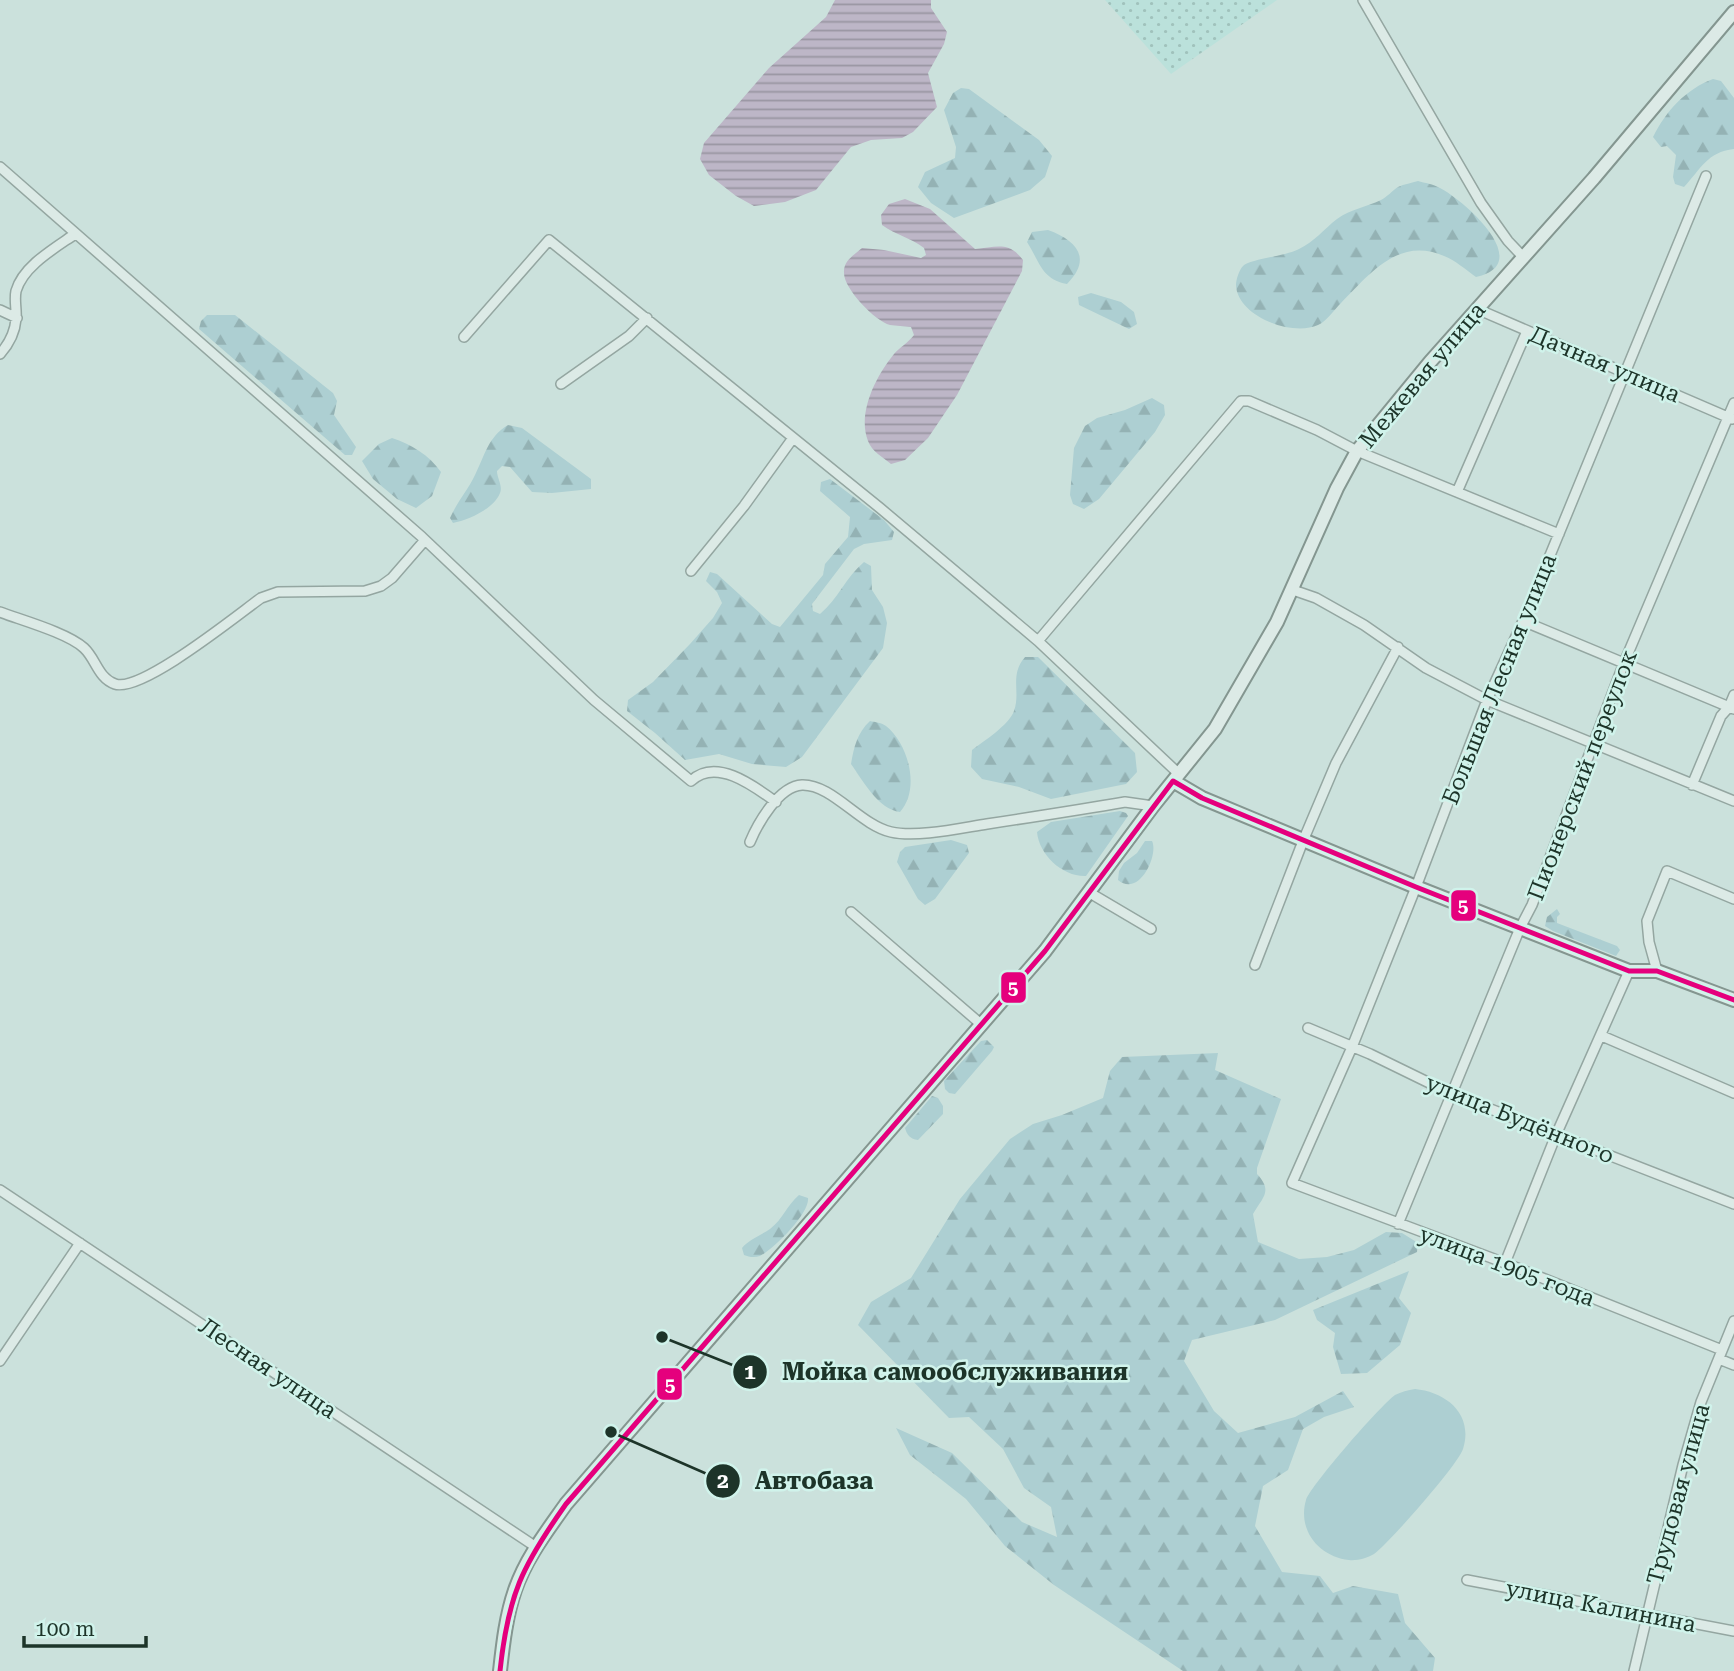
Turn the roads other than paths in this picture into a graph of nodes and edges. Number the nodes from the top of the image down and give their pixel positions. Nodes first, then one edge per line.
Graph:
1 (1363, 0) edge
2 (1734, 12) edge
3 (0, 167) edge
4 (1706, 176) dead end
5 (75, 234) junction
6 (1524, 258) junction
7 (1477, 309) junction
8 (0, 310) edge
9 (17, 318) junction
10 (646, 318) junction
11 (1527, 331) junction
12 (464, 337) dead end
13 (0, 354) edge
14 (1625, 372) junction
15 (561, 384) dead end
16 (1734, 403) edge
17 (1731, 419) edge
18 (793, 438) junction
19 (1357, 451) junction
20 (1457, 492) junction
21 (1559, 534) junction
22 (425, 540) junction
23 (691, 571) dead end
24 (1293, 590) junction
25 (0, 612) edge
26 (1523, 621) junction
27 (1038, 640) junction
28 (1398, 647) junction
29 (1624, 663) junction
30 (1734, 695) edge
31 (1487, 700) junction
32 (1732, 708) edge
33 (1592, 745) junction
34 (1176, 778) junction
35 (1692, 785) junction
36 (776, 802) junction
37 (1734, 802) edge
38 (1153, 806) junction
39 (1303, 841) junction
40 (750, 842) dead end
41 (1416, 887) junction
42 (1090, 894) junction
43 (1734, 899) edge
44 (850, 912) dead end
45 (1520, 928) junction
46 (1151, 929) dead end
47 (1255, 965) dead end
48 (1629, 971) junction
49 (1657, 971) junction
50 (1734, 1000) edge
51 (982, 1024) junction
52 (1308, 1028) dead end
53 (1602, 1036) junction
54 (1352, 1047) junction
55 (1734, 1093) edge
56 (1452, 1094) junction
57 (1556, 1135) junction
58 (1292, 1183) joint
59 (0, 1191) edge
60 (1734, 1204) edge
61 (1398, 1224) junction
62 (80, 1243) junction
63 (1505, 1264) junction
64 (1734, 1321) edge
65 (1721, 1354) junction
66 (0, 1360) edge
67 (1734, 1365) edge
68 (536, 1547) junction
69 (1467, 1580) dead end
70 (1646, 1616) junction
71 (1734, 1631) edge
72 (500, 1671) edge
73 (1634, 1671) edge

1 - 6 street
2 - 6 street, Межевая улица
3 - 5 street
4 - 14 street, Большая Лесная улица
5 - 9 street
5 - 22 street
6 - 7 street, Межевая улица
7 - 11 street, Дачная улица
7 - 19 street, Межевая улица
8 - 9 street
9 - 13 street
10 - 12 street
10 - 15 street
10 - 18 street
11 - 14 street, Дачная улица
11 - 20 street
14 - 17 street, Дачная улица
14 - 21 street, Большая Лесная улица
16 - 17 street, Пионерский переулок
17 - 29 street, Пионерский переулок
18 - 23 street
18 - 27 street
19 - 20 street
19 - 24 street, Межевая улица
19 - 27 street
20 - 21 street
21 - 26 street, Большая Лесная улица
22 - 25 street
22 - 36 street
24 - 28 street
24 - 34 street, Межевая улица
26 - 29 street
26 - 31 street, Большая Лесная улица
27 - 34 street
28 - 31 street
28 - 39 street
29 - 32 street
29 - 33 street, Пионерский переулок
30 - 32 street
31 - 33 street
31 - 41 street, Большая Лесная улица
32 - 35 street
33 - 35 street
33 - 45 street, Пионерский переулок
34 - 38 street, Межевая улица
34 - 39 street
35 - 37 street
36 - 38 street
36 - 40 street
38 - 42 street, Межевая улица
39 - 41 street
39 - 47 street
41 - 45 street
41 - 54 street, Большая Лесная улица
42 - 46 street
42 - 51 street, Межевая улица
43 - 49 street
44 - 51 street
45 - 48 street
45 - 56 street, Пионерский переулок
48 - 49 street
48 - 53 street
49 - 50 street
51 - 68 street, Межевая улица
52 - 54 street, улица Будённого
53 - 55 street
53 - 57 street
54 - 56 street, улица Будённого
54 - 58 street, Большая Лесная улица
56 - 57 street, улица Будённого
56 - 61 street, Пионерский переулок
57 - 60 street, улица Будённого
57 - 63 street
58 - 61 street, улица 1905 года
59 - 62 street, Лесная улица
61 - 63 street, улица 1905 года
62 - 66 street
62 - 68 street, Лесная улица
63 - 65 street, улица 1905 года
64 - 65 street, Трудовая улица
65 - 67 street, улица 1905 года
65 - 70 street, Трудовая улица
68 - 72 street, Межевая улица
69 - 70 street, улица Калинина
70 - 71 street, улица Калинина
70 - 73 street, Трудовая улица

